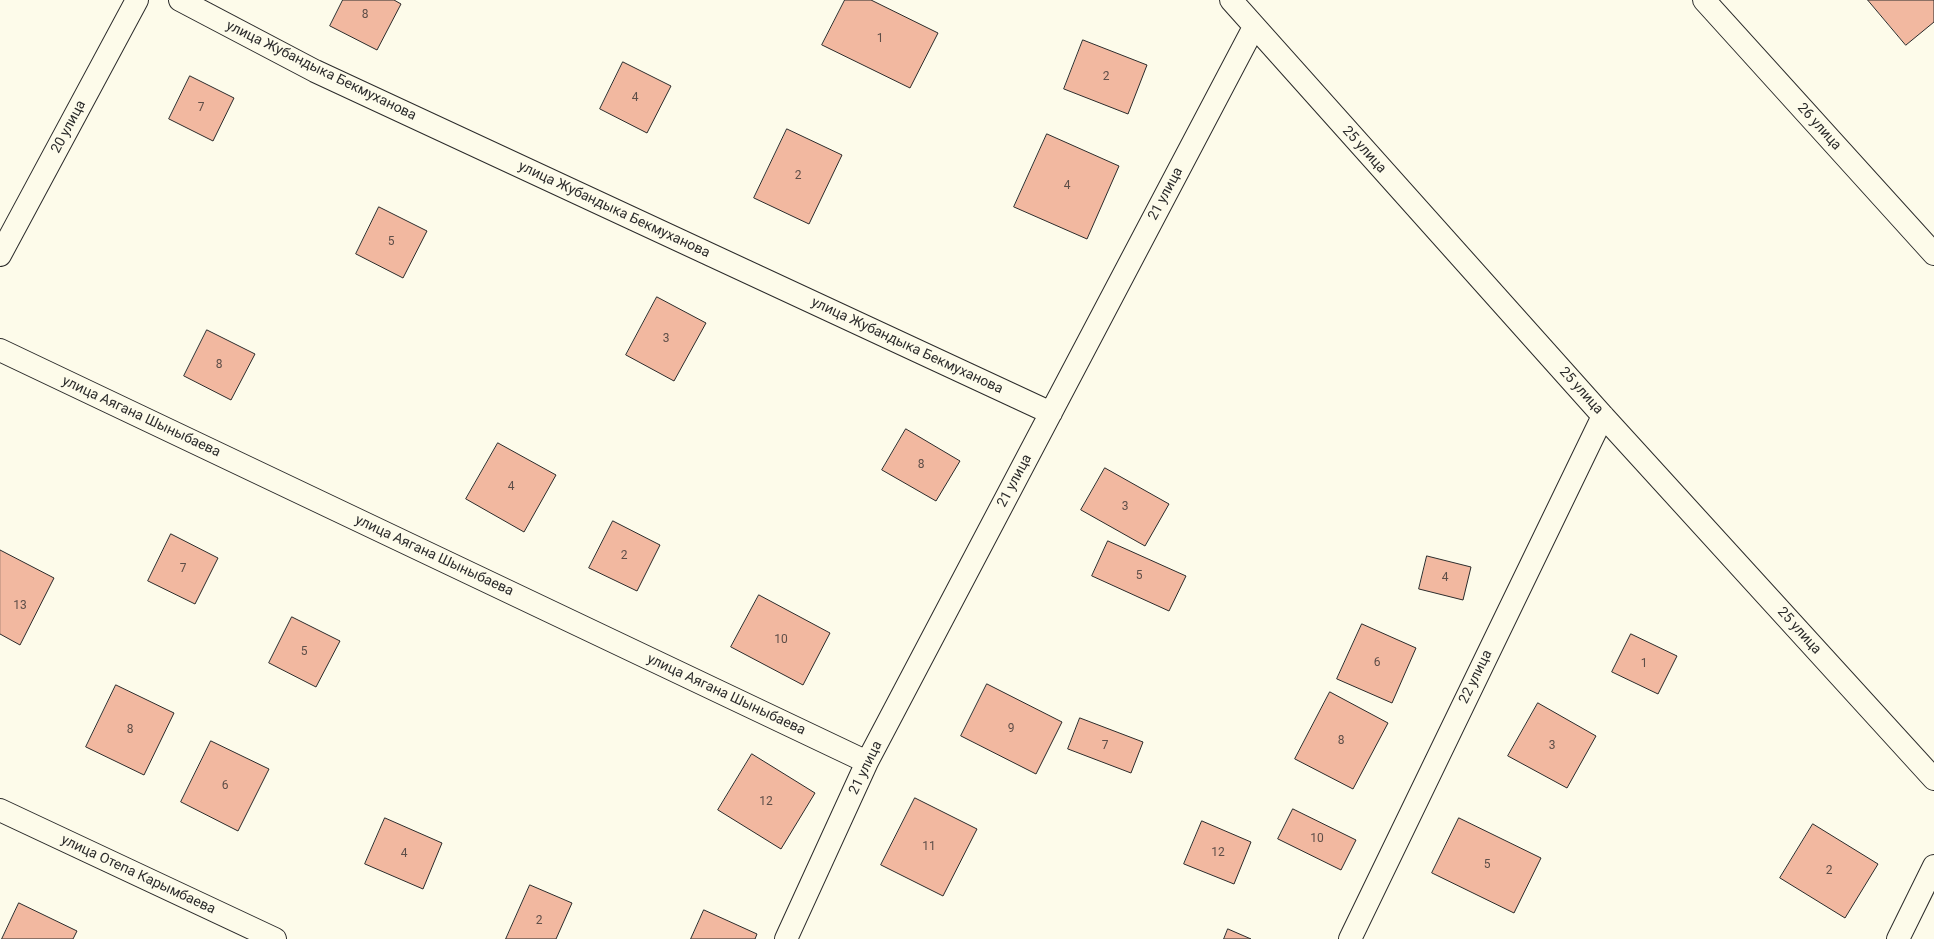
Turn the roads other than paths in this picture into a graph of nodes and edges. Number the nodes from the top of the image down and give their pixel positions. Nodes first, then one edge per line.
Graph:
1 (137, 0) edge
2 (180, 0) edge
3 (1231, 0) edge
4 (1704, 0) edge
5 (1254, 27) junction
6 (1934, 254) edge
7 (0, 255) edge
8 (0, 350) edge
9 (1051, 413) junction
10 (1603, 416) junction
11 (867, 762) junction
12 (1934, 779) edge
13 (0, 810) edge
14 (1934, 866) edge
15 (275, 939) edge
16 (786, 939) edge
17 (1350, 939) edge
18 (1898, 939) edge

1 - 7 street, 20 улица
2 - 9 street, улица Жубандыка Бекмуханова
3 - 5 street, 25 улица
4 - 6 street, 26 улица
5 - 9 street, 21 улица
5 - 10 street, 25 улица
8 - 11 street, улица Аягана Шыныбаева
9 - 11 street, 21 улица
10 - 12 street, 25 улица
10 - 17 street, 22 улица
11 - 16 street, 21 улица
13 - 15 street, улица Отепа Карымбаева
14 - 18 street

